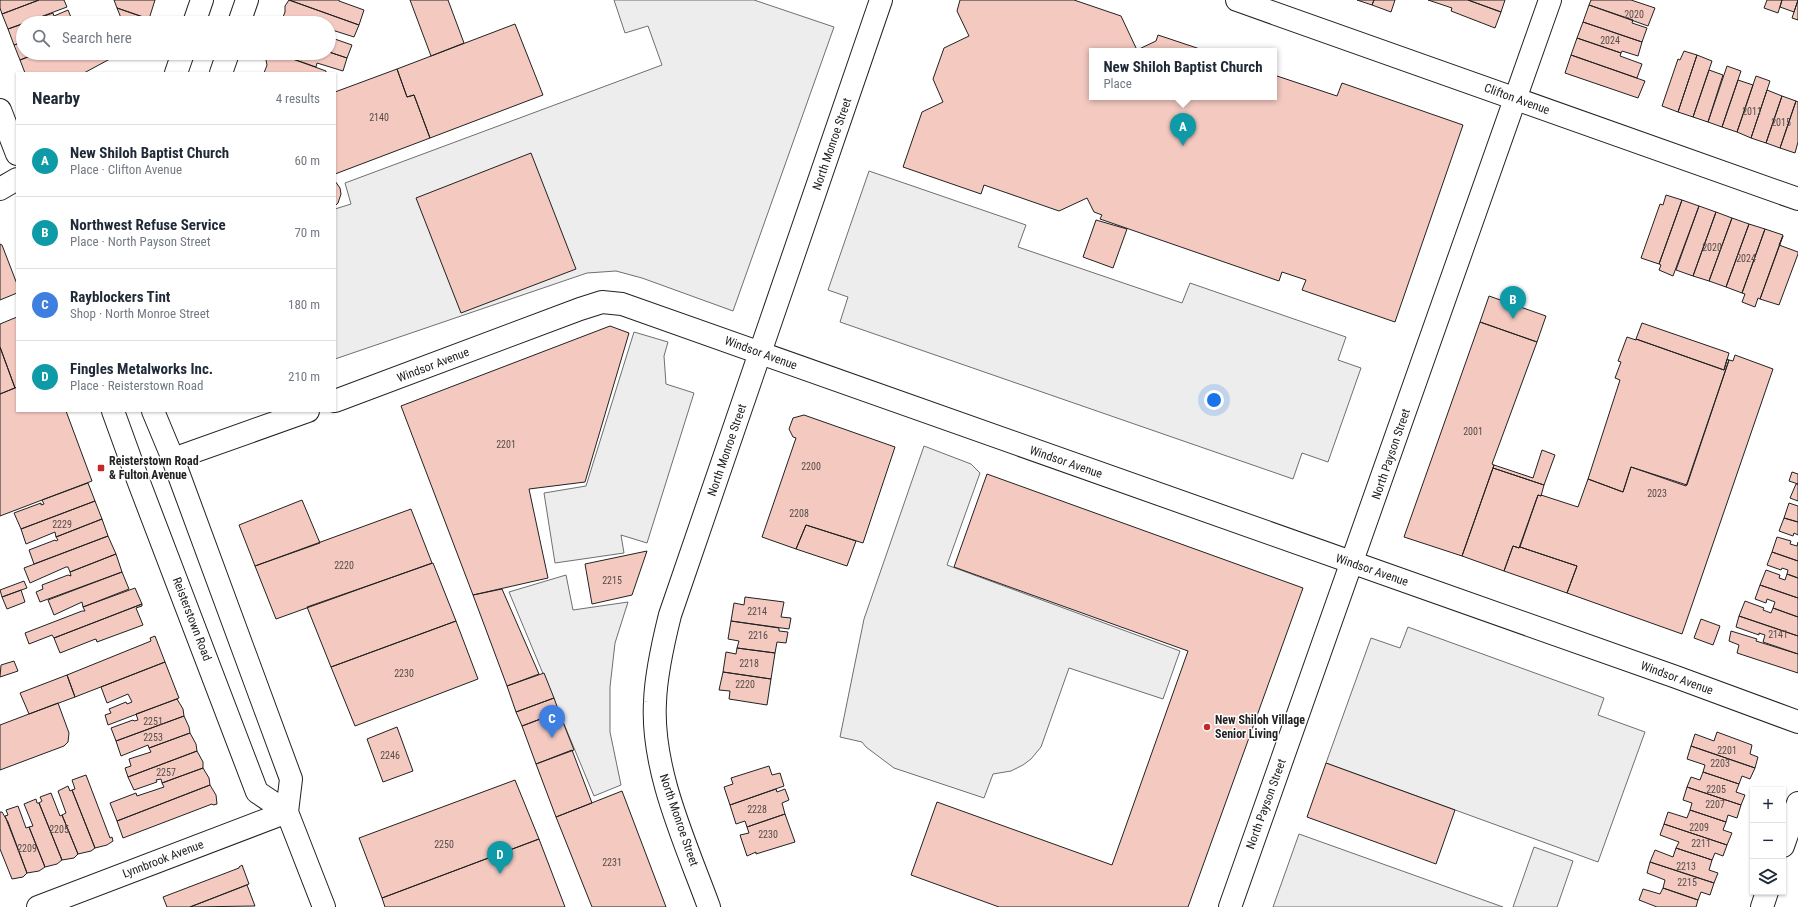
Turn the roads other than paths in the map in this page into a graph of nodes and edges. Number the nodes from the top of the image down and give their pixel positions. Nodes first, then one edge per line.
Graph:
1 (202, 0) edge
2 (247, 0) edge
3 (881, 0) edge
4 (1237, 0) edge
5 (1550, 0) edge
6 (196, 16) edge
7 (241, 16) edge
8 (226, 60) edge
9 (221, 72) edge
10 (1516, 98) junction
11 (0, 110) edge
12 (16, 151) edge
13 (16, 180) edge
14 (0, 189) edge
15 (1798, 199) edge
16 (760, 354) junction
17 (336, 401) edge
18 (113, 412) edge
19 (153, 412) edge
20 (305, 412) edge
21 (173, 459) junction
22 (1352, 563) junction
23 (1798, 722) edge
24 (1798, 803) edge
25 (287, 812) junction
26 (1786, 837) edge
27 (1766, 895) edge
28 (38, 907) edge
29 (324, 907) edge
30 (709, 907) edge
31 (1230, 907) edge
32 (1762, 907) edge

1 - 6 street
2 - 7 street
3 - 16 street, North Monroe Street
4 - 10 street, Clifton Avenue
5 - 10 street, North Payson Street
8 - 9 street
10 - 15 street, Clifton Avenue
10 - 22 street, North Payson Street
11 - 12 street
13 - 14 street
16 - 17 street, Windsor Avenue
16 - 22 street, Windsor Avenue
16 - 30 street, North Monroe Street
18 - 25 street, Reisterstown Road
19 - 21 street
20 - 21 street
21 - 25 street
22 - 23 street, Windsor Avenue
22 - 31 street, North Payson Street
24 - 26 street
25 - 28 street, Lynnbrook Avenue
25 - 29 street
27 - 32 street

